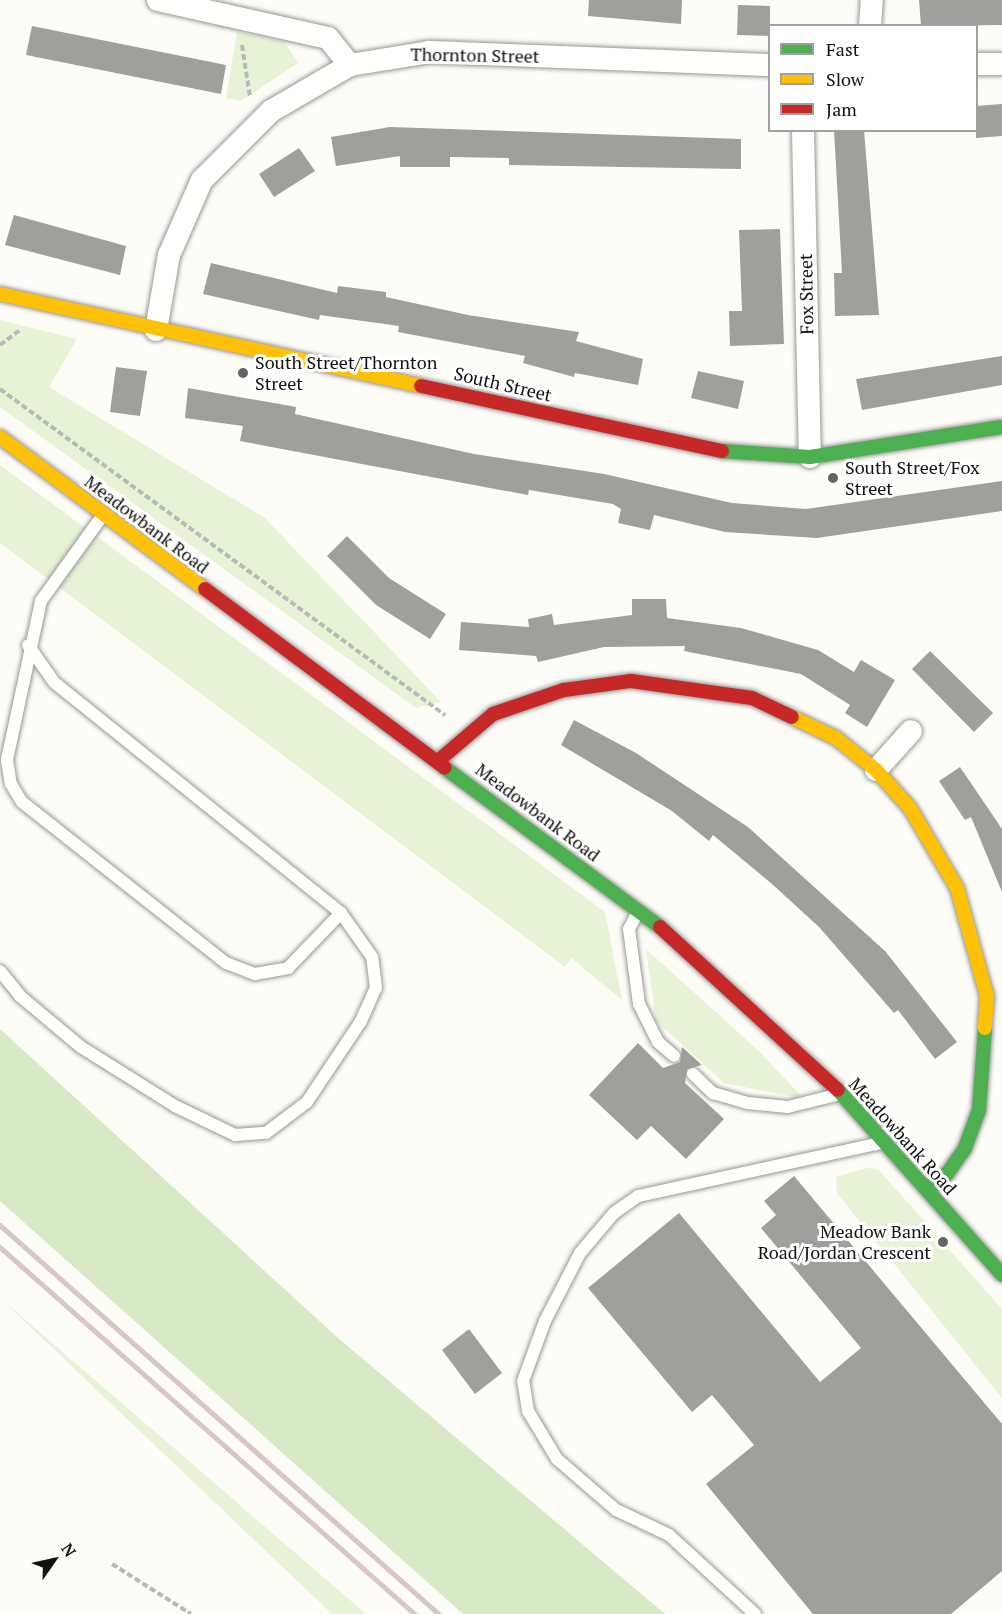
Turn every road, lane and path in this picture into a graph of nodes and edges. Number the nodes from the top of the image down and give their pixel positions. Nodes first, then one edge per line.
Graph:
1 (158, 0) edge
2 (872, 0) edge
3 (240, 17) junction
4 (870, 24) edge
5 (978, 64) edge
6 (1002, 64) edge
7 (350, 65) junction
8 (768, 65) edge
9 (257, 123) junction
10 (803, 132) edge
11 (0, 294) edge
12 (156, 330) junction
13 (0, 389) edge
14 (1002, 427) edge
15 (0, 437) edge
16 (810, 457) junction
17 (103, 514) junction
18 (28, 645) junction
19 (911, 731) dead end
20 (468, 732) junction
21 (438, 761) junction
22 (876, 770) junction
23 (6, 786) edge
24 (638, 910) junction
25 (341, 913) junction
26 (0, 971) edge
27 (674, 1056) dead end
28 (693, 1074) dead end
29 (841, 1094) junction
30 (886, 1142) junction
31 (927, 1189) junction
32 (1002, 1275) edge
33 (112, 1564) dead end
34 (191, 1614) edge
35 (755, 1614) edge

1 - 3 street
2 - 4 street
3 - 7 street
3 - 9 path
5 - 6 street
7 - 8 street, Thornton Street
7 - 9 street, Thornton Street
9 - 12 street, Thornton Street
10 - 16 street, Fox Street
11 - 12 street, South Street
12 - 16 street, South Street
13 - 20 path
14 - 16 street, South Street
15 - 17 street, Meadowbank Road
17 - 18 lane
17 - 21 street, Meadowbank Road
18 - 23 lane
18 - 25 lane
19 - 22 street
20 - 21 street
20 - 22 street
21 - 24 street, Meadowbank Road
22 - 31 street
23 - 25 lane
24 - 27 lane
24 - 29 street, Meadowbank Road
25 - 26 lane
28 - 29 lane
29 - 30 street, Meadowbank Road
30 - 31 street, Meadowbank Road
30 - 35 lane
31 - 32 street, Meadowbank Road
33 - 34 path

